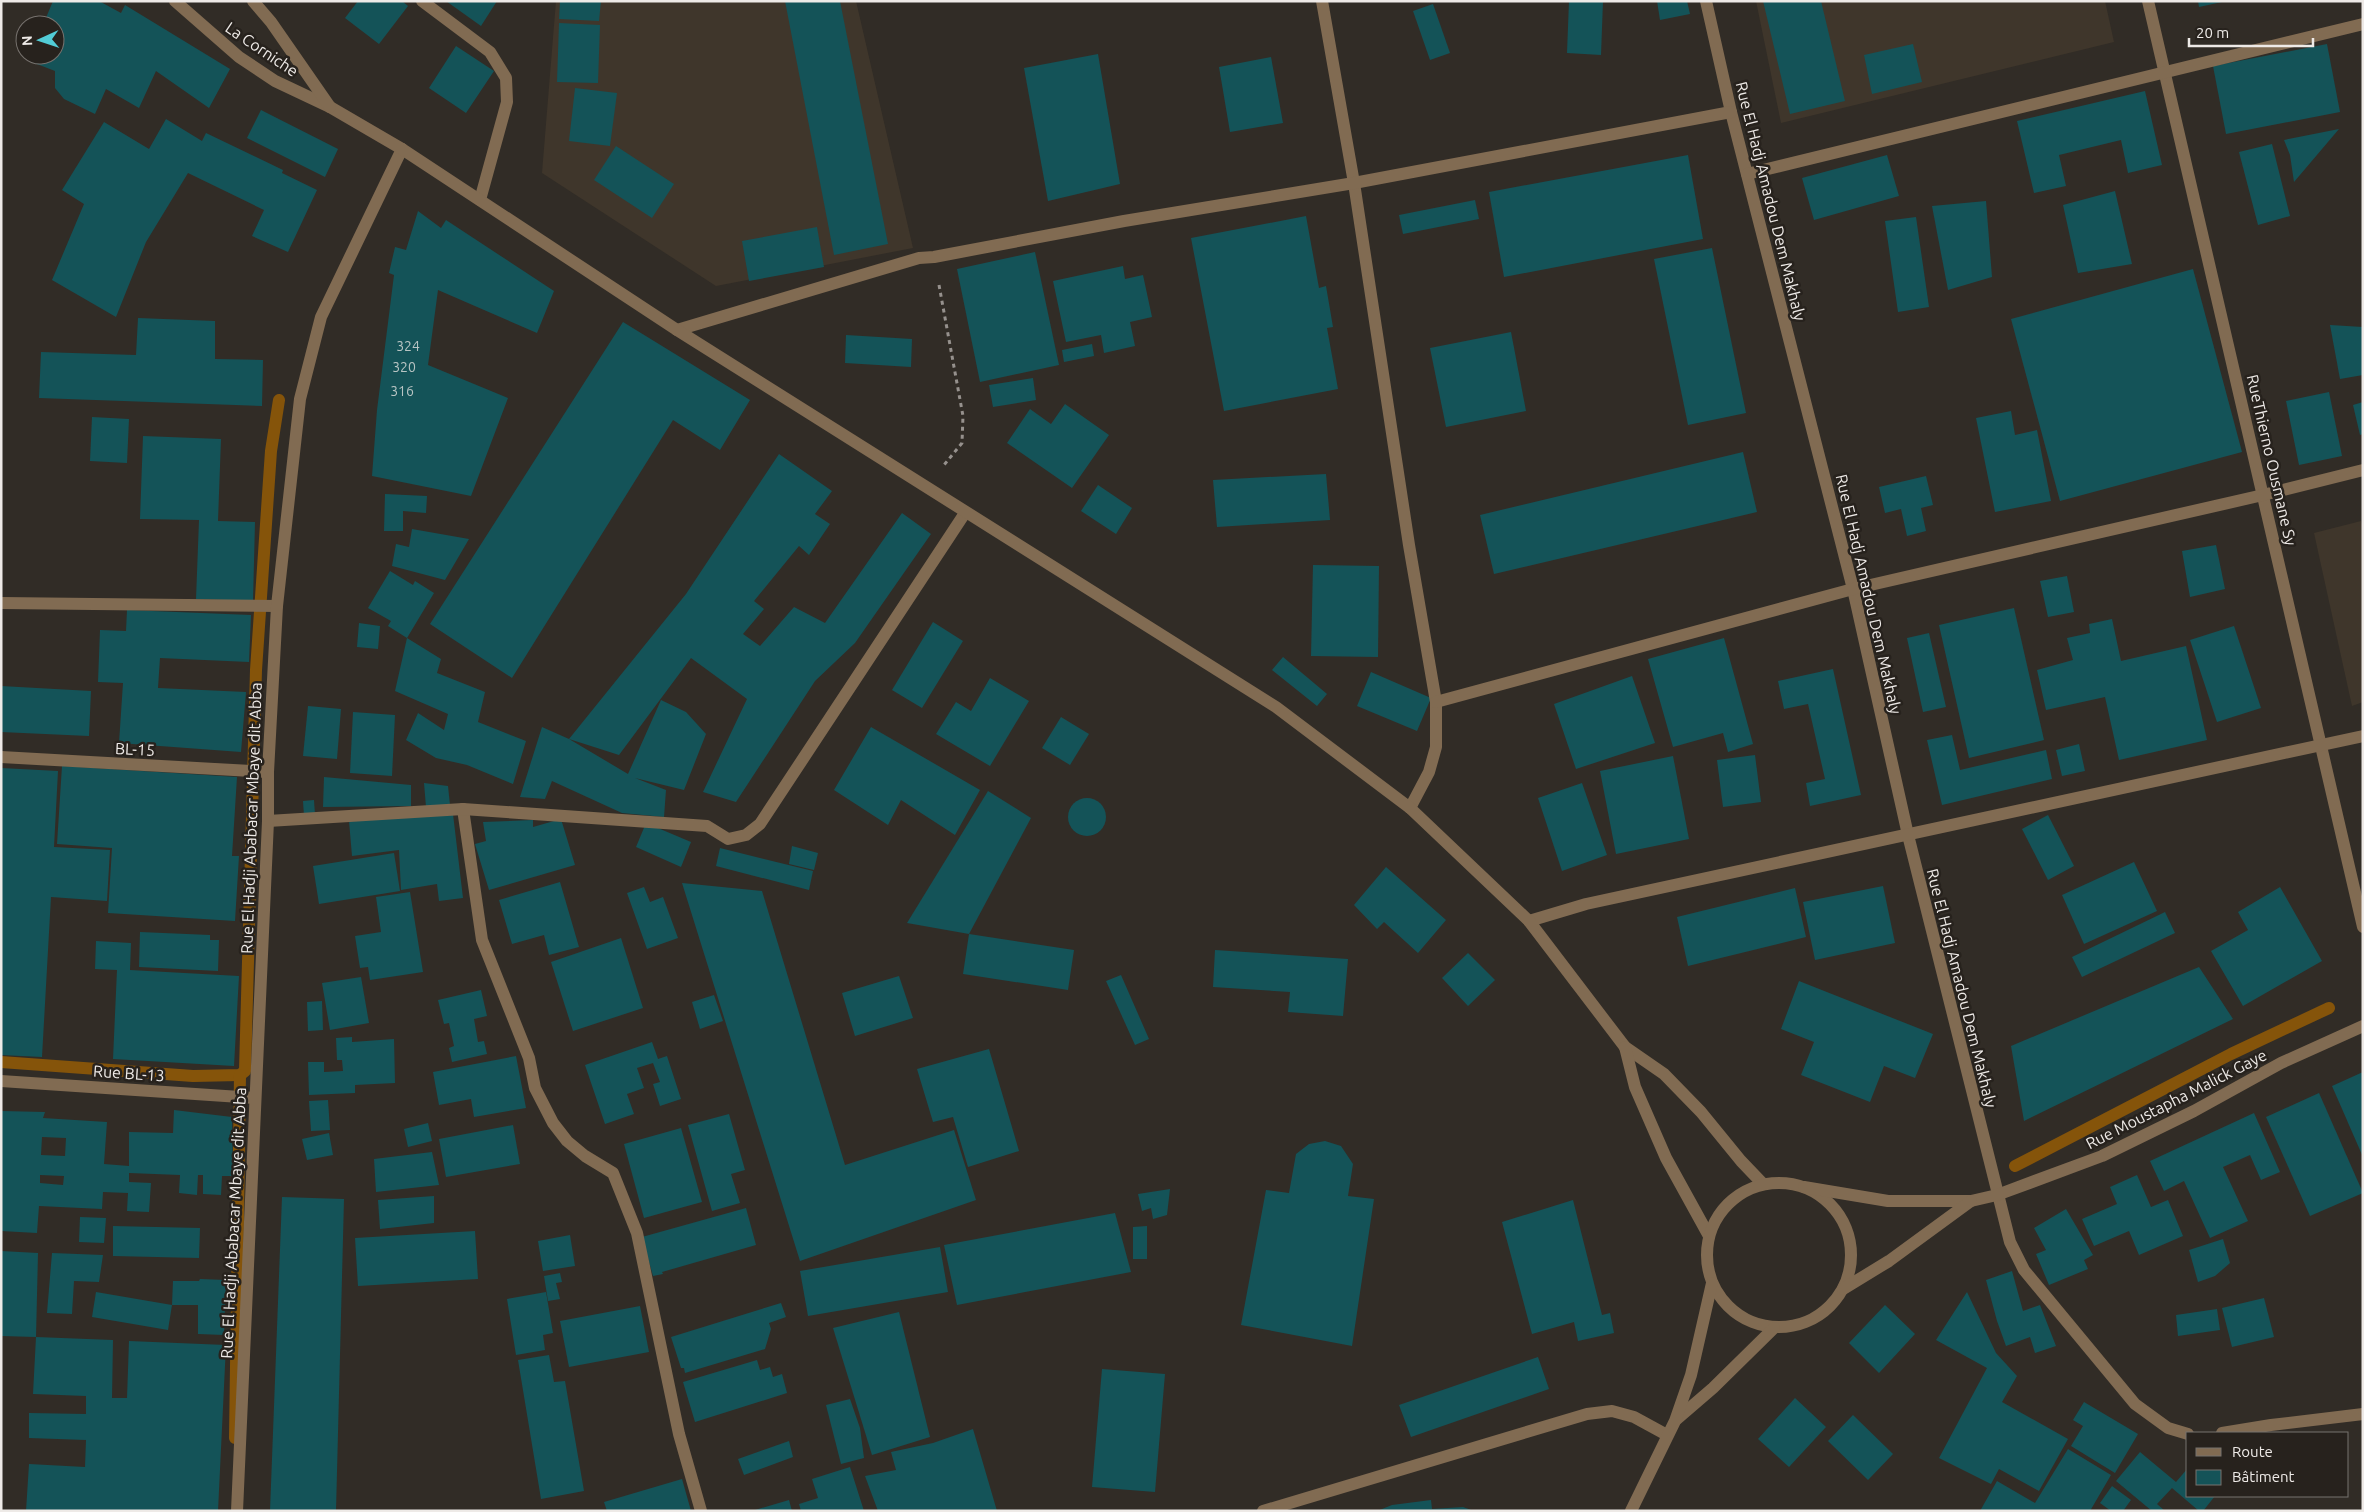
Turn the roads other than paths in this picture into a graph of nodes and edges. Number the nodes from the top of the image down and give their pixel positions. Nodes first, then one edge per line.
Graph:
1 (175, 1) edge
2 (422, 1) edge
3 (1322, 1) edge
4 (1706, 1) edge
5 (2148, 1) edge
6 (255, 2) edge
7 (2363, 24) edge
8 (2165, 72) junction
9 (330, 107) junction
10 (1731, 112) junction
11 (402, 149) junction
12 (1747, 174) junction
13 (1354, 183) junction
14 (480, 200) junction
15 (677, 330) junction
16 (2363, 470) edge
17 (2263, 495) junction
18 (965, 512) junction
19 (1852, 589) junction
20 (1, 603) edge
21 (277, 606) junction
22 (1436, 702) junction
23 (2363, 736) edge
24 (2322, 747) junction
25 (1, 757) edge
26 (268, 772) junction
27 (463, 808) junction
28 (1410, 808) junction
29 (268, 821) junction
30 (1908, 835) junction
31 (1529, 921) junction
32 (2363, 927) edge
33 (2363, 1026) edge
34 (1625, 1047) junction
35 (1, 1081) edge
36 (255, 1098) junction
37 (1764, 1184) junction
38 (1804, 1187) junction
39 (1997, 1195) junction
40 (1971, 1200) junction
41 (1709, 1236) junction
42 (1712, 1283) junction
43 (1843, 1289) junction
44 (1774, 1328) junction
45 (2363, 1414) edge
46 (1675, 1421) junction
47 (2228, 1432) edge
48 (2186, 1433) edge
49 (1667, 1435) junction
50 (237, 1511) edge
51 (701, 1511) edge
52 (1263, 1511) edge
53 (1631, 1511) edge

1 - 9 street, La Corniche
2 - 14 street
3 - 13 street
4 - 10 street, Rue El Hadj Amadou Dem Makhaly
5 - 8 street, RueThierno Ousmane Sy
6 - 9 street, La Corniche
7 - 8 street
8 - 12 street
8 - 17 street, RueThierno Ousmane Sy
9 - 11 street
10 - 12 street, Rue El Hadj Amadou Dem Makhaly
10 - 13 street
11 - 14 street
11 - 21 street, Rue El Hadji Ababacar Mbaye dit Abba
12 - 19 street, Rue El Hadj Amadou Dem Makhaly
13 - 15 street
13 - 22 street
14 - 15 street
15 - 18 street
16 - 17 street
17 - 19 street
17 - 24 street, RueThierno Ousmane Sy
18 - 27 street
18 - 28 street
19 - 22 street
19 - 30 street, Rue El Hadj Amadou Dem Makhaly
20 - 21 street
21 - 26 street, Rue El Hadji Ababacar Mbaye dit Abba
22 - 28 street
23 - 24 street
24 - 30 street
24 - 32 street, RueThierno Ousmane Sy
25 - 26 street, BL-15
26 - 29 street, Rue El Hadji Ababacar Mbaye dit Abba
27 - 29 street
27 - 51 street
28 - 31 street
29 - 36 street, Rue El Hadji Ababacar Mbaye dit Abba
30 - 31 street
30 - 39 street, Rue El Hadj Amadou Dem Makhaly
31 - 34 street
33 - 39 street, Rue Moustapha Malick Gaye
34 - 37 street
34 - 41 street
35 - 36 street, Rue BL-13
36 - 50 street, Rue El Hadji Ababacar Mbaye dit Abba
37 - 38 street
37 - 41 street
38 - 40 street, Rue Moustapha Malick Gaye
38 - 43 street
39 - 40 street, Rue Moustapha Malick Gaye
39 - 48 street, Rue El Hadj Amadou Dem Makhaly
40 - 43 street, Rue Moustapha Malick Gaye
41 - 42 street
42 - 44 street
42 - 46 street
43 - 44 street
44 - 46 street
45 - 47 street
46 - 49 street
49 - 52 street
49 - 53 street

